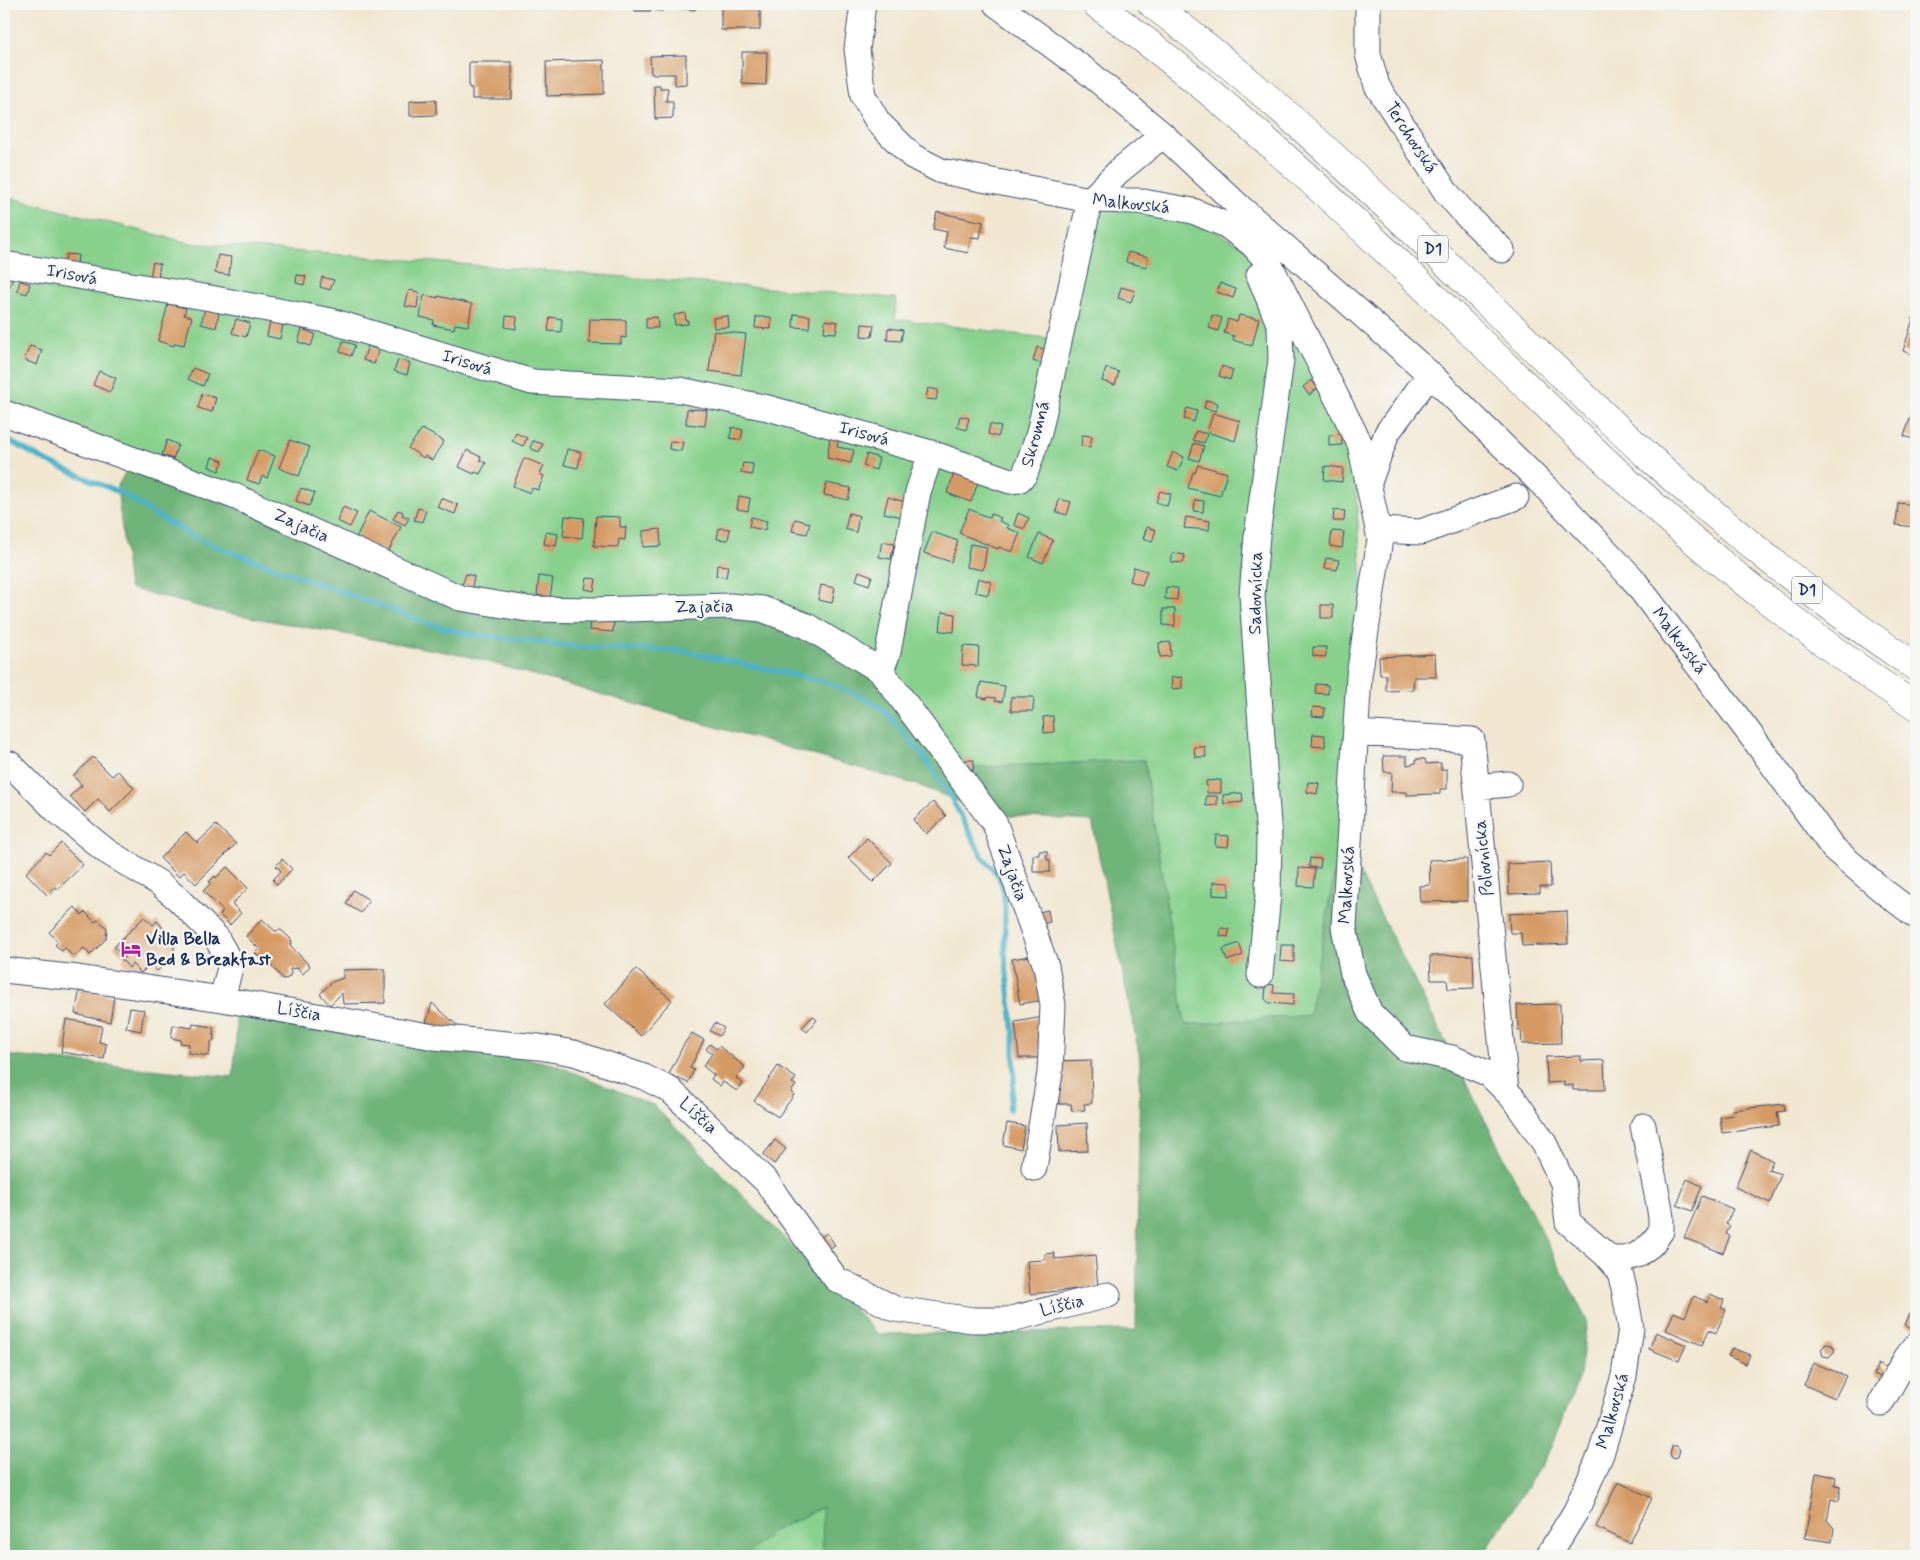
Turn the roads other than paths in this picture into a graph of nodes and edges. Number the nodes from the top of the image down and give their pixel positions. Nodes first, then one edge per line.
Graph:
1 (863, 4) edge
2 (996, 4) edge
3 (1096, 4) edge
4 (1152, 4) edge
5 (1368, 4) edge
6 (1162, 135) junction
7 (1090, 200) junction
8 (1226, 225) junction
9 (1502, 250) dead end
10 (4, 264) edge
11 (1430, 374) junction
12 (4, 413) edge
13 (931, 453) junction
14 (1369, 482) junction
15 (1516, 497) dead end
16 (1378, 530) junction
17 (1916, 667) edge
18 (881, 671) junction
19 (1916, 707) edge
20 (1356, 733) junction
21 (10, 764) dead end
22 (1508, 784) dead end
23 (1477, 787) junction
24 (1916, 916) edge
25 (8, 971) edge
26 (1260, 975) dead end
27 (222, 999) junction
28 (1506, 1091) junction
29 (1643, 1126) dead end
30 (1034, 1168) dead end
31 (1609, 1259) junction
32 (1108, 1295) dead end
33 (1916, 1345) edge
34 (1881, 1403) dead end
35 (1548, 1556) edge

1 - 7 street, Malkovská
2 - 6 street, Malkovská
3 - 19 highway, D1
4 - 17 highway, D1
5 - 9 street, Terchovská
6 - 7 street
6 - 11 street, Malkovská
7 - 8 street, Malkovská
7 - 13 street, Skromná
8 - 14 street, Malkovská
8 - 26 street, Sadovnícka
10 - 13 street, Irisová
11 - 14 street
11 - 24 street, Malkovská
12 - 18 street, Zajačia
13 - 18 street
14 - 16 street, Malkovská
15 - 16 street
16 - 20 street, Malkovská
18 - 30 street, Zajačia
20 - 23 street, Poľovnícka
20 - 28 street, Malkovská
21 - 27 street
22 - 23 street
23 - 28 street, Poľovnícka
25 - 27 street, Líščia
27 - 32 street, Líščia
28 - 31 street, Malkovská
29 - 31 street
31 - 35 street, Malkovská
33 - 34 street

